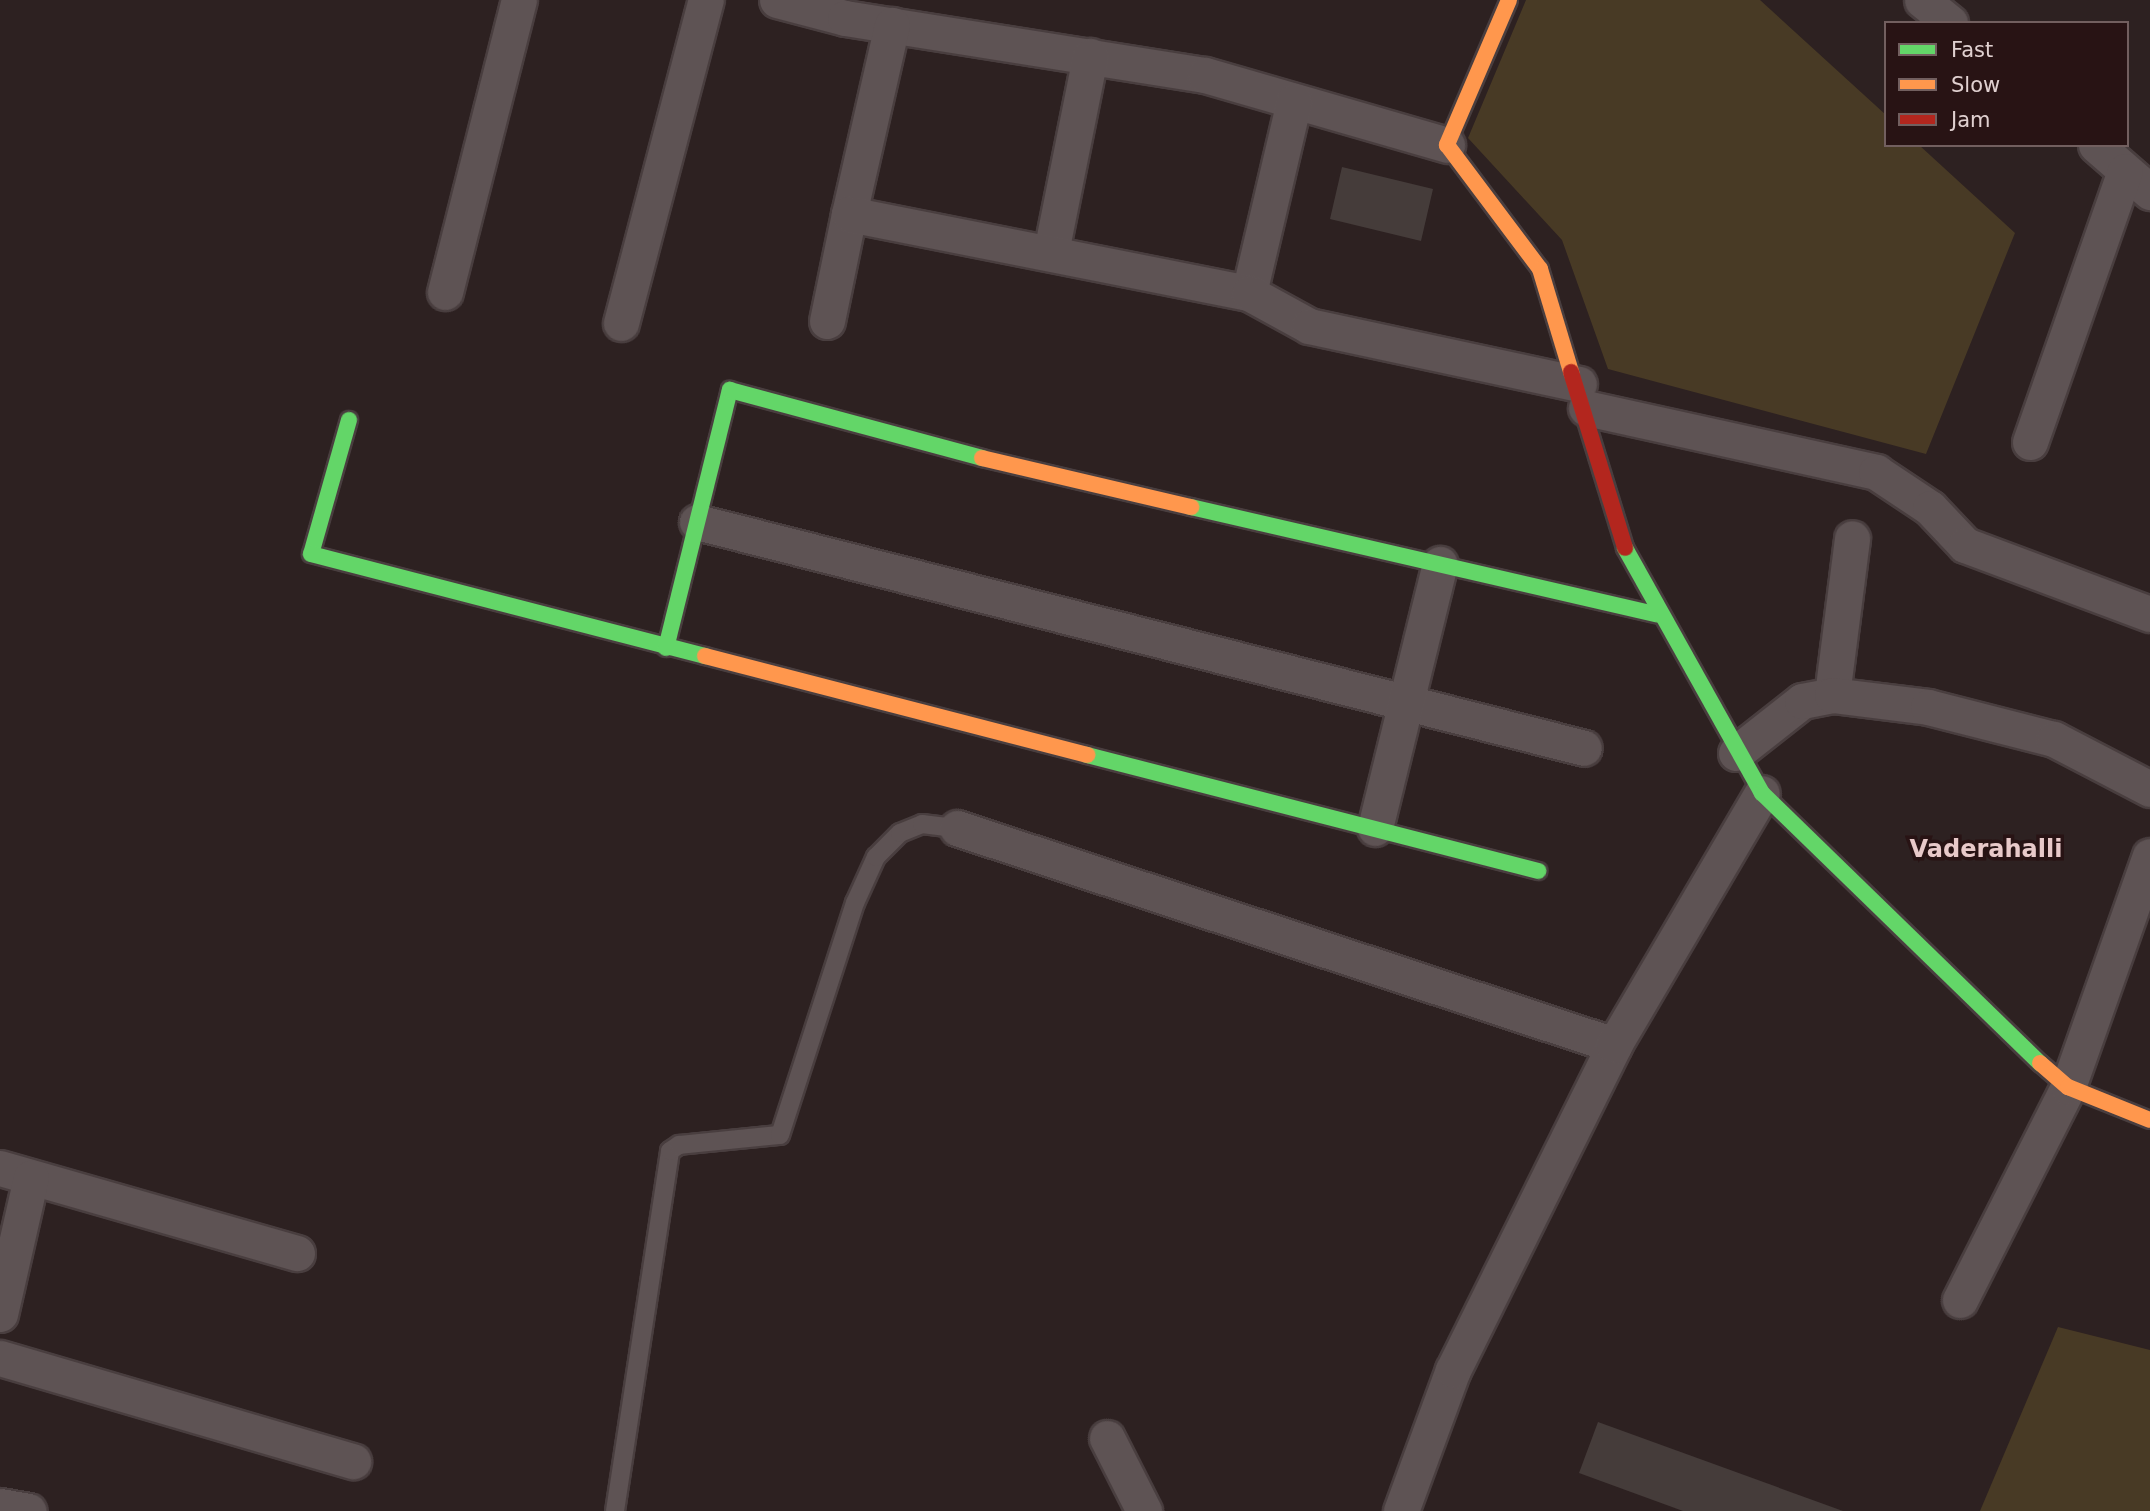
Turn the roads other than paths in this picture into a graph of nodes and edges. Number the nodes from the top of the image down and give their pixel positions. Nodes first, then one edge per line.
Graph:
1 (519, 0) edge
2 (706, 0) edge
3 (777, 0) edge
4 (1508, 0) edge
5 (1922, 0) edge
6 (1948, 21) edge
7 (892, 24) junction
8 (1090, 56) junction
9 (1294, 101) junction
10 (1447, 145) junction
11 (2098, 147) edge
12 (2138, 182) edge
13 (849, 214) junction
14 (1051, 253) junction
15 (445, 292) dead end
16 (1249, 293) junction
17 (827, 321) dead end
18 (621, 323) dead end
19 (1582, 396) junction
20 (349, 420) dead end
21 (2030, 442) dead end
22 (697, 522) junction
23 (1852, 538) dead end
24 (1440, 564) junction
25 (2150, 614) edge
26 (1657, 615) junction
27 (666, 648) junction
28 (1832, 695) junction
29 (1409, 699) junction
30 (1584, 748) dead end
31 (1736, 753) junction
32 (2150, 789) edge
33 (1762, 793) junction
34 (957, 828) joint
35 (1375, 828) junction
36 (2150, 856) edge
37 (1538, 871) dead end
38 (1614, 1045) junction
39 (2068, 1087) junction
40 (2150, 1120) edge
41 (16, 1172) edge
42 (298, 1253) dead end
43 (1960, 1300) dead end
44 (0, 1314) edge
45 (0, 1359) edge
46 (1107, 1438) dead end
47 (354, 1461) dead end
48 (0, 1506) edge
49 (29, 1511) edge
50 (615, 1511) edge
51 (1144, 1511) edge
52 (1401, 1511) edge

1 - 15 street
2 - 18 street
3 - 7 street
4 - 10 street
5 - 6 street
7 - 8 street
7 - 13 street
8 - 9 street
8 - 14 street
9 - 10 street
9 - 16 street
10 - 19 street
11 - 12 street
12 - 21 street
13 - 14 street
13 - 17 street
14 - 16 street
16 - 19 street
19 - 25 street
19 - 26 street
20 - 27 street
22 - 24 street
22 - 27 street
22 - 29 street
23 - 28 street
24 - 26 street
24 - 29 street
26 - 31 street
27 - 35 street
28 - 31 street
28 - 32 street
29 - 30 street
29 - 35 street
31 - 33 street
33 - 38 street
33 - 39 street
34 - 38 street
34 - 50 lane
35 - 37 street
36 - 39 street
38 - 52 street
39 - 40 street
39 - 43 street
41 - 42 street
41 - 44 street
45 - 47 street
46 - 51 street
48 - 49 street

